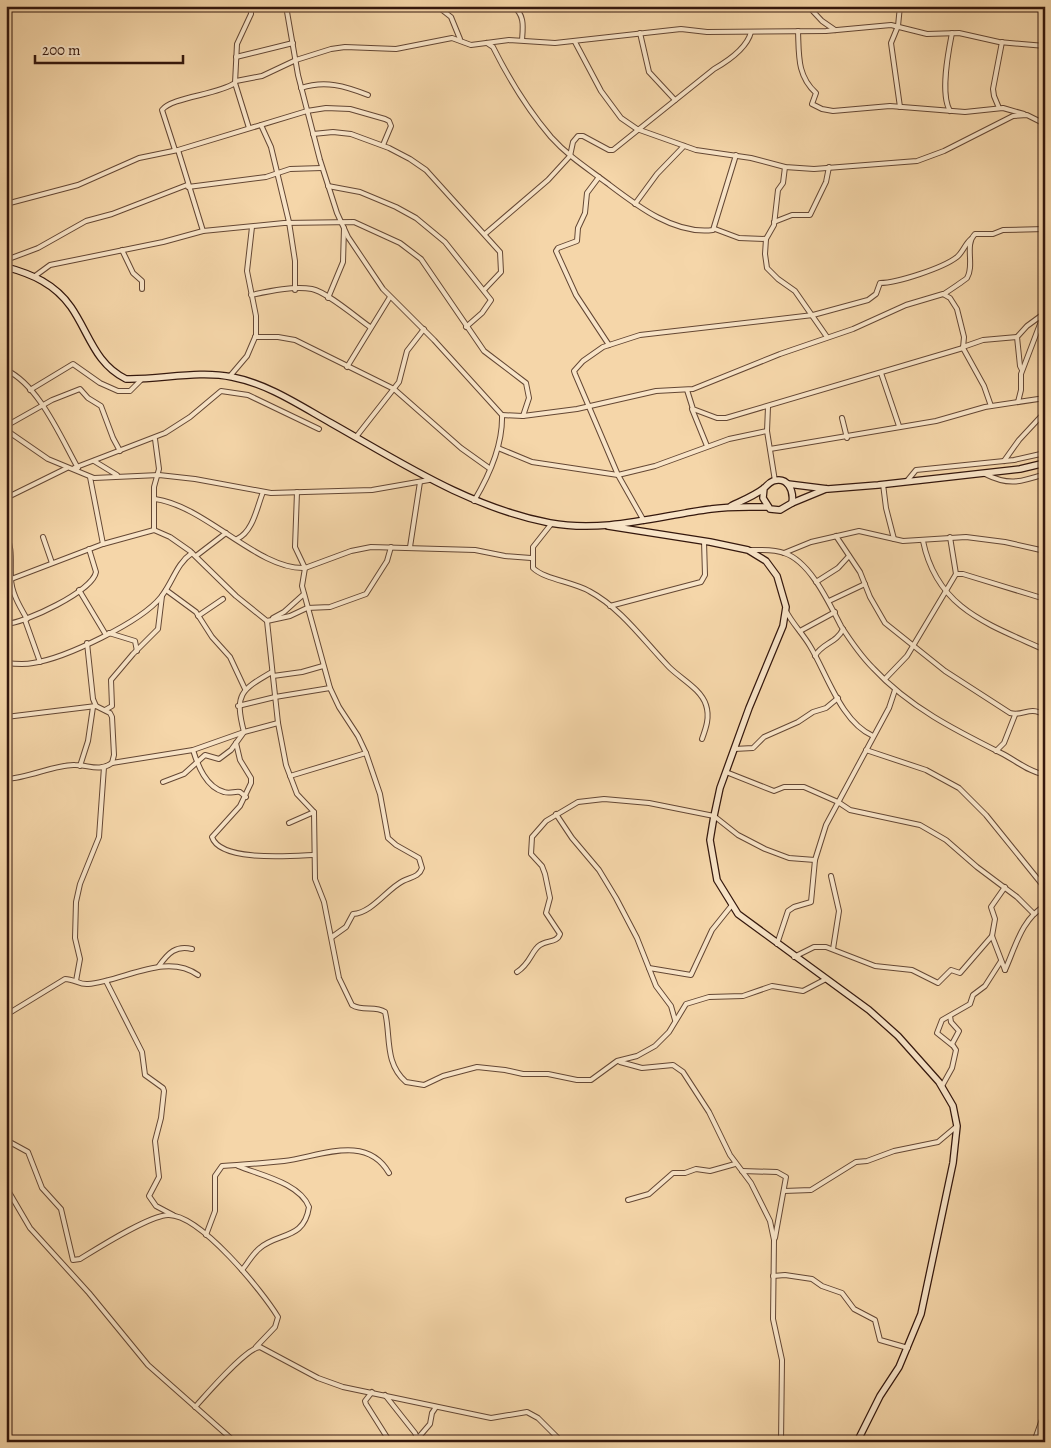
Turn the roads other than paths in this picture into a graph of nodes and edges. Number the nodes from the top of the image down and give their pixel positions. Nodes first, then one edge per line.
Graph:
1 (251, 6) edge
2 (286, 6) edge
3 (437, 6) edge
4 (513, 6) edge
5 (808, 6) edge
6 (900, 6) edge
7 (1027, 6) edge
8 (1045, 10) edge
9 (898, 26) junction
10 (837, 30) junction
11 (798, 31) junction
12 (751, 32) junction
13 (640, 33) junction
14 (952, 33) junction
15 (460, 40) junction
16 (522, 40) junction
17 (487, 42) junction
18 (575, 42) junction
19 (1002, 42) junction
20 (293, 43) junction
21 (1045, 46) edge
22 (236, 57) junction
23 (296, 60) junction
24 (235, 82) junction
25 (301, 88) junction
26 (368, 95) dead end
27 (675, 100) junction
28 (900, 107) junction
29 (999, 108) junction
30 (307, 111) junction
31 (950, 111) junction
32 (1024, 114) junction
33 (1045, 124) edge
34 (260, 125) junction
35 (249, 128) junction
36 (639, 130) junction
37 (313, 134) junction
38 (383, 145) junction
39 (684, 146) junction
40 (176, 150) junction
41 (736, 155) junction
42 (570, 156) junction
43 (785, 167) junction
44 (322, 168) junction
45 (829, 168) junction
46 (276, 174) junction
47 (599, 177) junction
48 (188, 186) junction
49 (328, 186) junction
50 (6, 204) edge
51 (635, 204) junction
52 (340, 220) junction
53 (289, 222) junction
54 (774, 222) junction
55 (252, 227) junction
56 (344, 228) junction
57 (714, 229) junction
58 (1045, 229) edge
59 (203, 231) junction
60 (485, 234) junction
61 (766, 239) junction
62 (971, 239) junction
63 (122, 250) junction
64 (6, 260) edge
65 (6, 267) edge
66 (36, 276) junction
67 (142, 289) dead end
68 (295, 290) junction
69 (484, 290) junction
70 (944, 294) junction
71 (251, 295) junction
72 (390, 297) junction
73 (328, 298) junction
74 (1044, 313) edge
75 (811, 315) junction
76 (466, 326) junction
77 (370, 327) junction
78 (424, 329) junction
79 (256, 337) junction
80 (827, 337) junction
81 (1017, 337) junction
82 (609, 344) junction
83 (963, 348) junction
84 (347, 367) junction
85 (6, 370) edge
86 (1022, 370) junction
87 (881, 373) junction
88 (230, 376) junction
89 (141, 380) junction
90 (394, 389) junction
91 (30, 390) junction
92 (687, 390) junction
93 (1045, 398) edge
94 (1018, 402) junction
95 (42, 406) junction
96 (590, 406) junction
97 (990, 406) junction
98 (768, 407) junction
99 (692, 409) junction
100 (1045, 412) edge
101 (502, 415) junction
102 (523, 416) junction
103 (842, 418) dead end
104 (899, 426) junction
105 (6, 428) edge
106 (319, 429) dead end
107 (767, 431) junction
108 (356, 437) junction
109 (155, 438) junction
110 (847, 438) junction
111 (707, 446) junction
112 (498, 448) junction
113 (770, 449) junction
114 (120, 451) junction
115 (1045, 453) edge
116 (94, 461) junction
117 (1004, 461) junction
118 (1045, 463) edge
119 (78, 466) junction
120 (70, 468) junction
121 (489, 468) junction
122 (81, 472) junction
123 (985, 473) junction
124 (618, 474) junction
125 (1045, 474) edge
126 (158, 475) junction
127 (118, 476) junction
128 (90, 477) junction
129 (429, 480) junction
130 (775, 481) junction
131 (420, 482) junction
132 (907, 482) junction
133 (788, 484) junction
134 (883, 484) junction
135 (764, 488) junction
136 (828, 489) junction
137 (263, 492) junction
138 (297, 492) junction
139 (6, 498) edge
140 (155, 499) junction
141 (474, 501) junction
142 (792, 503) junction
143 (730, 506) junction
144 (768, 507) junction
145 (644, 521) junction
146 (552, 523) junction
147 (608, 526) junction
148 (154, 530) junction
149 (226, 533) junction
150 (6, 534) edge
151 (43, 536) dead end
152 (836, 536) junction
153 (950, 537) junction
154 (237, 539) junction
155 (894, 539) junction
156 (704, 541) junction
157 (923, 541) junction
158 (103, 544) junction
159 (391, 547) junction
160 (410, 548) junction
161 (90, 549) junction
162 (748, 550) junction
163 (1045, 551) edge
164 (192, 553) junction
165 (784, 553) junction
166 (196, 556) junction
167 (849, 556) junction
168 (531, 558) junction
169 (52, 563) junction
170 (304, 568) junction
171 (956, 574) junction
172 (8, 580) edge
173 (816, 582) junction
174 (865, 584) junction
175 (79, 590) junction
176 (166, 590) junction
177 (945, 592) junction
178 (304, 594) junction
179 (162, 596) junction
180 (223, 599) dead end
181 (1045, 599) edge
182 (829, 601) junction
183 (610, 606) junction
184 (307, 608) junction
185 (786, 610) junction
186 (835, 612) junction
187 (198, 616) junction
188 (26, 620) junction
189 (268, 621) junction
190 (6, 624) edge
191 (843, 629) junction
192 (800, 631) junction
193 (108, 634) junction
194 (88, 643) junction
195 (914, 646) junction
196 (1045, 650) edge
197 (137, 651) junction
198 (815, 656) junction
199 (40, 662) junction
200 (6, 663) edge
201 (323, 666) junction
202 (273, 674) junction
203 (885, 679) junction
204 (330, 688) junction
205 (245, 689) junction
206 (895, 690) junction
207 (275, 697) junction
208 (838, 698) junction
209 (238, 706) junction
210 (94, 707) junction
211 (106, 710) junction
212 (1016, 715) junction
213 (1045, 715) edge
214 (6, 717) edge
215 (278, 723) junction
216 (244, 732) junction
217 (873, 736) junction
218 (702, 738) dead end
219 (236, 743) junction
220 (734, 749) junction
221 (193, 750) junction
222 (866, 750) junction
223 (996, 751) junction
224 (366, 753) junction
225 (196, 762) junction
226 (112, 763) junction
227 (80, 766) junction
228 (104, 768) junction
229 (726, 772) junction
230 (1045, 775) edge
231 (290, 776) junction
232 (6, 779) edge
233 (163, 782) dead end
234 (246, 797) junction
235 (838, 802) junction
236 (314, 812) junction
237 (556, 814) junction
238 (714, 816) junction
239 (289, 823) dead end
240 (313, 855) junction
241 (815, 860) junction
242 (831, 876) dead end
243 (1005, 887) junction
244 (1045, 888) edge
245 (732, 904) junction
246 (1045, 906) edge
247 (1034, 914) junction
248 (992, 936) junction
249 (332, 937) junction
250 (777, 944) junction
251 (192, 949) dead end
252 (833, 950) junction
253 (794, 957) junction
254 (1001, 961) junction
255 (159, 966) junction
256 (649, 968) junction
257 (517, 972) dead end
258 (198, 976) dead end
259 (826, 979) junction
260 (76, 981) junction
261 (106, 981) junction
262 (6, 1015) edge
263 (950, 1016) junction
264 (676, 1020) junction
265 (952, 1045) junction
266 (617, 1061) junction
267 (942, 1086) junction
268 (957, 1126) junction
269 (6, 1140) edge
270 (735, 1164) junction
271 (236, 1165) junction
272 (742, 1172) junction
273 (389, 1173) dead end
274 (6, 1187) edge
275 (784, 1191) junction
276 (628, 1200) dead end
277 (175, 1216) junction
278 (206, 1235) junction
279 (774, 1240) junction
280 (242, 1270) junction
281 (773, 1276) junction
282 (256, 1347) junction
283 (908, 1348) junction
284 (372, 1392) junction
285 (385, 1395) junction
286 (195, 1407) junction
287 (436, 1407) junction
288 (1045, 1411) edge
289 (418, 1440) edge
290 (235, 1442) edge
291 (390, 1442) edge
292 (562, 1442) edge
293 (660, 1442) edge
294 (667, 1442) edge
295 (781, 1442) edge
296 (857, 1442) edge
297 (1034, 1442) edge

1 - 22 street
2 - 20 street
3 - 15 street
4 - 16 street
5 - 10 street
6 - 9 street
7 - 8 street
9 - 10 street
9 - 14 street
9 - 28 street
10 - 11 street
11 - 12 street
11 - 28 street
12 - 13 street
12 - 27 street
13 - 18 street
13 - 27 street
14 - 19 street
14 - 31 street
15 - 17 street
15 - 23 street
16 - 17 street
16 - 18 street
17 - 42 street
18 - 36 street
19 - 21 street
19 - 29 street
20 - 22 street
20 - 23 street
22 - 24 street
23 - 24 street
23 - 25 street
24 - 35 street
24 - 40 street
25 - 26 street
25 - 30 street
27 - 36 street
28 - 31 street
29 - 31 street
29 - 32 street
30 - 34 street
30 - 37 street
30 - 38 street
32 - 33 street
32 - 45 street
34 - 35 street
34 - 46 street
35 - 40 street
36 - 39 street
36 - 42 street
37 - 38 street
37 - 44 street
38 - 60 street
39 - 41 street
39 - 51 street
40 - 48 street
40 - 50 street
41 - 43 street
41 - 57 street
42 - 47 street
42 - 60 street
43 - 45 street
43 - 54 street
44 - 46 street
44 - 49 street
45 - 54 street
46 - 48 street
46 - 53 street
47 - 51 street
47 - 82 street
48 - 59 street
48 - 64 street
49 - 52 street
49 - 69 street
51 - 57 street
52 - 53 street
52 - 56 street
52 - 76 street
53 - 55 street
53 - 68 street
54 - 61 street
55 - 59 street
55 - 71 street
56 - 72 street
56 - 73 street
57 - 61 street
58 - 62 street
59 - 63 street
60 - 69 street
61 - 75 street
62 - 70 street
62 - 75 street
63 - 66 street
63 - 67 street
65 - 66 main road
66 - 89 main road
68 - 71 street
68 - 73 street
69 - 76 street
70 - 80 street
70 - 83 street
71 - 79 street
72 - 77 street
72 - 78 street
73 - 77 street
74 - 81 street
74 - 86 street
75 - 80 street
75 - 82 street
76 - 102 street
77 - 84 street
78 - 90 street
78 - 101 street
79 - 84 street
79 - 88 street
80 - 92 street
81 - 83 street
81 - 86 street
82 - 96 street
83 - 87 street
83 - 97 street
84 - 90 street
85 - 91 street
86 - 94 street
87 - 98 street
87 - 104 street
88 - 89 main road
88 - 108 main road
89 - 91 street
90 - 108 street
90 - 121 street
91 - 95 street
92 - 96 street
92 - 99 street
93 - 94 street
94 - 97 street
95 - 105 street
95 - 114 street
95 - 119 street
96 - 102 street
96 - 124 street
97 - 104 street
98 - 99 street
98 - 107 street
99 - 111 street
100 - 117 street
101 - 102 street
101 - 112 street
103 - 110 street
104 - 110 street
105 - 120 street
106 - 109 street
107 - 111 street
107 - 113 street
108 - 129 main road
109 - 114 street
109 - 126 street
110 - 113 street
111 - 124 street
112 - 121 street
112 - 124 street
113 - 130 street
114 - 116 street
115 - 117 street
116 - 119 street
116 - 127 street
117 - 132 street
118 - 123 main road
119 - 120 street
119 - 122 street
120 - 122 street
120 - 139 street
121 - 141 street
122 - 128 street
123 - 125 street
123 - 132 main road
124 - 145 street
126 - 127 street
126 - 137 street
126 - 140 street
127 - 128 street
128 - 158 street
129 - 131 street
129 - 141 main road
130 - 133 main road
130 - 135 main road
131 - 138 street
131 - 160 street
132 - 134 main road
133 - 136 main road
133 - 142 main road
134 - 136 main road
134 - 155 street
135 - 143 main road
135 - 144 main road
136 - 142 main road
137 - 138 street
137 - 154 street
138 - 170 street
140 - 148 street
140 - 149 street
141 - 146 main road
142 - 144 main road
143 - 144 main road
143 - 145 main road
145 - 147 main road
146 - 147 main road
146 - 168 street
147 - 156 main road
148 - 158 street
148 - 164 street
149 - 154 street
149 - 166 street
150 - 172 street
151 - 169 street
152 - 155 street
152 - 165 street
152 - 167 street
153 - 157 street
153 - 163 street
153 - 171 street
154 - 170 street
155 - 157 street
156 - 162 main road
156 - 183 street
157 - 177 street
158 - 161 street
159 - 160 street
159 - 170 street
159 - 184 street
160 - 168 street
161 - 169 street
161 - 175 street
162 - 165 street
162 - 185 main road
164 - 166 street
164 - 176 street
165 - 173 street
166 - 189 street
167 - 173 street
167 - 174 street
168 - 183 street
169 - 172 street
170 - 178 street
171 - 177 street
171 - 181 street
172 - 188 street
173 - 182 street
174 - 182 street
174 - 195 street
175 - 188 street
175 - 193 street
176 - 179 street
176 - 187 street
177 - 195 street
177 - 196 street
178 - 184 street
178 - 189 street
179 - 193 street
179 - 197 street
180 - 187 street
182 - 186 street
183 - 218 street
184 - 189 street
184 - 201 street
185 - 192 street
185 - 220 main road
186 - 191 street
186 - 192 street
187 - 205 street
188 - 190 street
188 - 199 street
189 - 202 street
191 - 198 street
191 - 203 street
192 - 198 street
193 - 194 street
193 - 197 street
194 - 199 street
194 - 210 street
195 - 203 street
195 - 212 street
197 - 211 street
198 - 208 street
199 - 200 street
201 - 202 street
201 - 204 street
202 - 205 street
202 - 207 street
203 - 206 street
204 - 207 street
204 - 224 street
205 - 209 street
206 - 217 street
206 - 223 street
207 - 209 street
207 - 215 street
208 - 217 street
208 - 220 street
209 - 216 street
210 - 211 street
210 - 214 street
210 - 227 street
211 - 226 street
212 - 213 street
212 - 223 street
215 - 216 street
215 - 231 street
216 - 219 street
216 - 221 street
217 - 222 street
219 - 225 street
219 - 234 street
220 - 229 main road
221 - 225 street
221 - 226 street
222 - 235 street
222 - 244 street
223 - 230 street
224 - 231 street
224 - 249 street
225 - 233 street
225 - 234 street
226 - 228 street
227 - 228 street
227 - 232 street
228 - 260 street
229 - 235 street
229 - 238 main road
231 - 236 street
234 - 240 street
235 - 241 street
235 - 243 street
236 - 239 street
236 - 240 street
237 - 238 street
237 - 256 street
237 - 257 street
238 - 241 street
238 - 245 main road
240 - 249 street
241 - 250 street
242 - 252 street
243 - 247 street
243 - 248 street
245 - 250 main road
245 - 256 street
246 - 247 street
247 - 254 street
248 - 252 street
248 - 254 street
249 - 266 street
250 - 253 main road
251 - 255 street
252 - 253 street
253 - 259 main road
254 - 263 street
255 - 258 street
255 - 261 street
256 - 264 street
259 - 264 street
259 - 267 main road
260 - 261 street
260 - 262 street
261 - 277 street
263 - 265 street
263 - 265 street
264 - 266 street
265 - 267 street
266 - 270 street
267 - 268 main road
268 - 275 street
268 - 283 main road
269 - 277 street
270 - 272 street
270 - 276 street
271 - 273 street
271 - 278 street
271 - 280 street
272 - 275 street
272 - 279 street
274 - 286 street
275 - 279 street
277 - 278 street
278 - 280 street
279 - 281 street
280 - 282 street
281 - 283 street
281 - 295 street
282 - 284 street
282 - 286 street
283 - 296 main road
284 - 285 street
284 - 291 street
285 - 287 street
285 - 289 street
286 - 290 street
287 - 289 street
287 - 292 street
288 - 297 street
293 - 294 street

